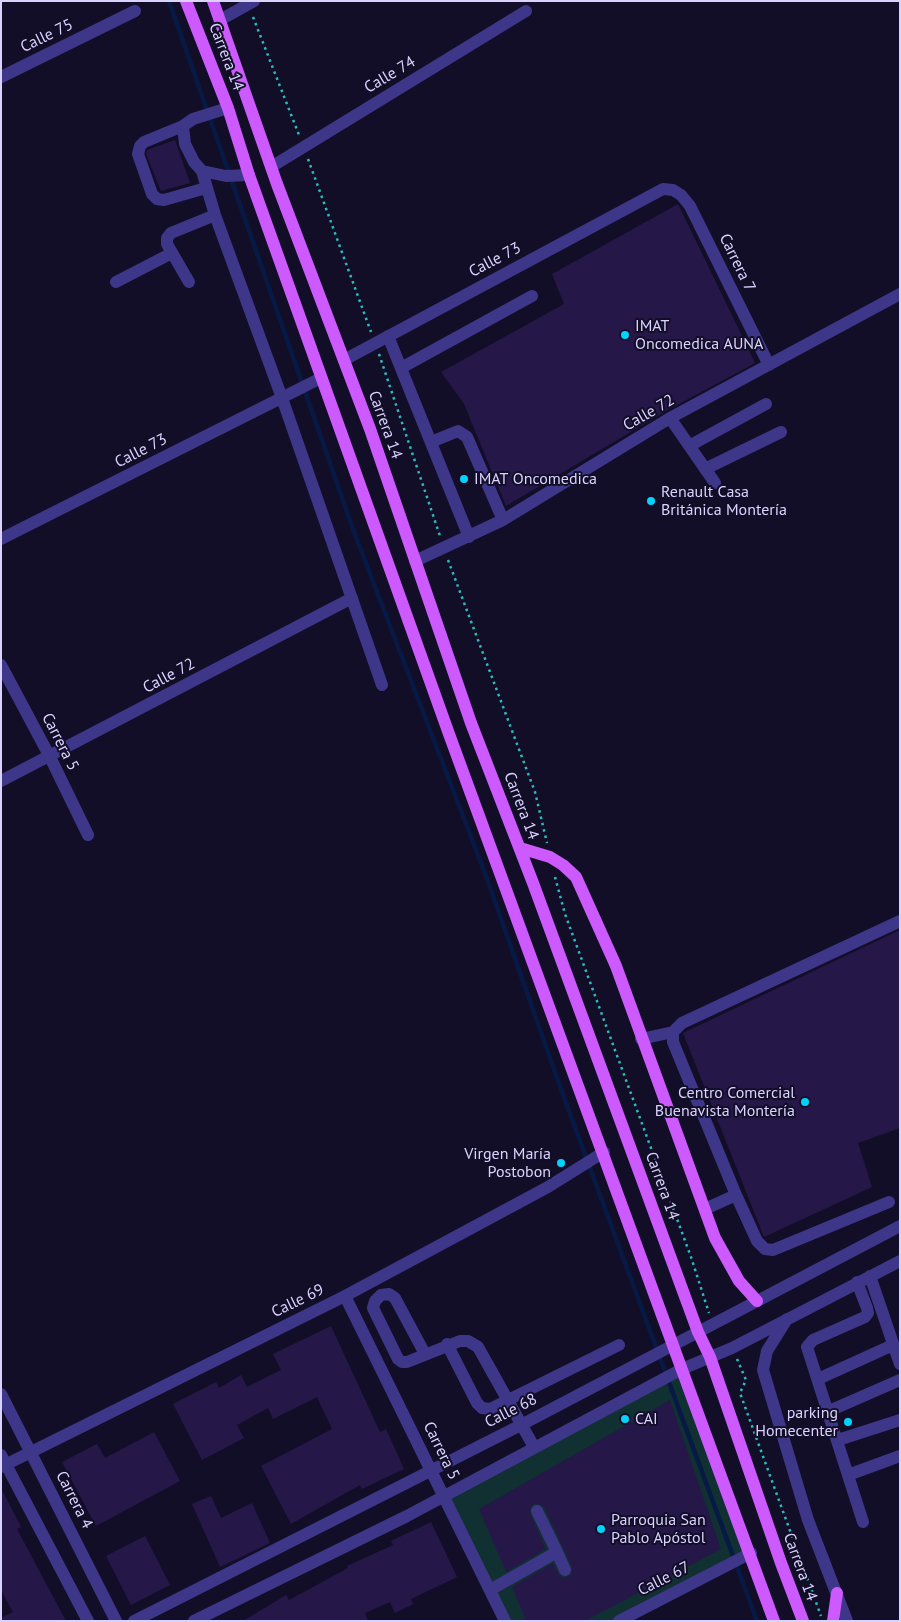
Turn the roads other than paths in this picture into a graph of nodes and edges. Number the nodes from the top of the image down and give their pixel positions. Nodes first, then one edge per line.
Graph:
1 (186, 1) edge
2 (213, 1) edge
3 (251, 3) edge
4 (135, 11) dead end
5 (526, 11) dead end
6 (220, 20) junction
7 (1, 77) edge
8 (228, 108) junction
9 (183, 126) junction
10 (271, 167) junction
11 (202, 171) junction
12 (249, 175) junction
13 (206, 188) junction
14 (663, 189) joint
15 (215, 215) junction
16 (172, 253) junction
17 (116, 282) dead end
18 (189, 282) dead end
19 (900, 294) edge
20 (532, 296) dead end
21 (388, 336) junction
22 (344, 360) junction
23 (769, 365) junction
24 (401, 368) junction
25 (317, 380) junction
26 (286, 396) junction
27 (766, 404) dead end
28 (670, 418) junction
29 (781, 432) dead end
30 (431, 442) junction
31 (689, 446) junction
32 (705, 469) junction
33 (715, 483) dead end
34 (502, 520) junction
35 (469, 537) junction
36 (1, 539) edge
37 (415, 561) junction
38 (352, 598) junction
39 (1, 665) edge
40 (382, 685) dead end
41 (50, 756) junction
42 (1, 781) edge
43 (88, 835) dead end
44 (520, 848) junction
45 (900, 921) edge
46 (673, 1032) junction
47 (641, 1039) junction
48 (604, 1152) junction
49 (736, 1195) junction
50 (889, 1202) dead end
51 (705, 1209) junction
52 (900, 1226) edge
53 (900, 1261) edge
54 (870, 1276) junction
55 (857, 1282) junction
56 (345, 1296) junction
57 (757, 1301) junction
58 (788, 1317) junction
59 (698, 1332) junction
60 (447, 1344) junction
61 (672, 1344) junction
62 (619, 1345) dead end
63 (893, 1345) junction
64 (425, 1354) junction
65 (710, 1358) junction
66 (900, 1364) edge
67 (682, 1369) junction
68 (818, 1380) junction
69 (900, 1380) edge
70 (1, 1394) edge
71 (508, 1402) junction
72 (829, 1411) junction
73 (900, 1420) edge
74 (520, 1425) junction
75 (838, 1440) junction
76 (534, 1447) junction
77 (32, 1452) junction
78 (900, 1456) edge
79 (3, 1462) edge
80 (433, 1469) junction
81 (848, 1475) junction
82 (445, 1496) junction
83 (537, 1511) dead end
84 (863, 1522) dead end
85 (557, 1552) junction
86 (745, 1556) junction
87 (565, 1570) dead end
88 (490, 1590) junction
89 (837, 1593) junction
90 (88, 1621) edge
91 (116, 1621) edge
92 (134, 1621) edge
93 (194, 1621) edge
94 (506, 1621) edge
95 (619, 1621) edge
96 (774, 1621) edge
97 (803, 1621) edge
98 (833, 1621) edge
99 (847, 1621) edge

1 - 8 main road, Carrera 14
2 - 6 main road, Carrera 14
3 - 6 street
4 - 7 street, Calle 75
5 - 10 street, Calle 74
6 - 10 main road, Carrera 14
8 - 9 street
8 - 12 main road, Carrera 14
9 - 11 street
9 - 13 street
10 - 22 main road, Carrera 14
11 - 12 street
11 - 13 street
12 - 25 main road, Carrera 14
13 - 15 street
14 - 21 street, Calle 73
14 - 23 street, Carrera 7
15 - 16 street
15 - 26 street
16 - 17 street
16 - 18 street
19 - 23 street, Calle 72
20 - 24 street
21 - 22 street, Calle 73
21 - 24 street
22 - 37 main road, Carrera 14
23 - 28 street, Calle 72
24 - 30 street
25 - 26 street, Calle 73
25 - 48 main road, Carrera 14
26 - 36 street, Calle 73
26 - 38 street
27 - 31 street
28 - 31 street
28 - 34 street, Calle 72
29 - 32 street
30 - 34 street
30 - 35 street
31 - 32 street
32 - 33 street
34 - 35 street, Calle 72
35 - 37 street, Calle 72
37 - 44 main road, Carrera 14
38 - 40 street
38 - 41 street, Calle 72
39 - 41 street, Carrera 5
41 - 42 street, Calle 72
41 - 43 street, Carrera 5
44 - 47 main road
44 - 59 main road, Carrera 14
45 - 46 street
46 - 47 street
46 - 49 street
47 - 51 main road
48 - 56 street, Calle 69
48 - 61 main road, Carrera 14
49 - 50 street
49 - 51 street
51 - 57 main road
52 - 57 street, Calle 68
53 - 54 street
54 - 55 street
54 - 63 street
55 - 58 street
55 - 68 street
56 - 77 street, Calle 69
56 - 80 street, Carrera 5
57 - 59 street, Calle 68
58 - 65 street
58 - 89 street
59 - 61 street, Calle 68
59 - 65 main road, Carrera 14
60 - 64 street
60 - 71 street
60 - 71 street
61 - 67 main road, Carrera 14
61 - 74 street, Calle 68
62 - 71 street
63 - 66 street
63 - 68 street
64 - 64 street
65 - 67 street
65 - 97 main road, Carrera 14
67 - 76 street
67 - 86 main road, Carrera 14
68 - 72 street
69 - 72 street
70 - 77 street, Carrera 4
71 - 74 street
72 - 75 street
73 - 75 street
74 - 76 street
74 - 80 street, Calle 68
75 - 81 street
76 - 82 street
77 - 79 street, Calle 69
77 - 91 street, Carrera 4
78 - 81 street
79 - 90 street
80 - 82 street, Carrera 5
80 - 92 street, Calle 68
81 - 84 street
82 - 88 street, Carrera 5
82 - 93 street
83 - 85 street
85 - 87 street
85 - 88 street
86 - 95 street, Calle 67
86 - 96 main road, Carrera 14
88 - 94 street, Carrera 5
89 - 98 main road
89 - 99 street

